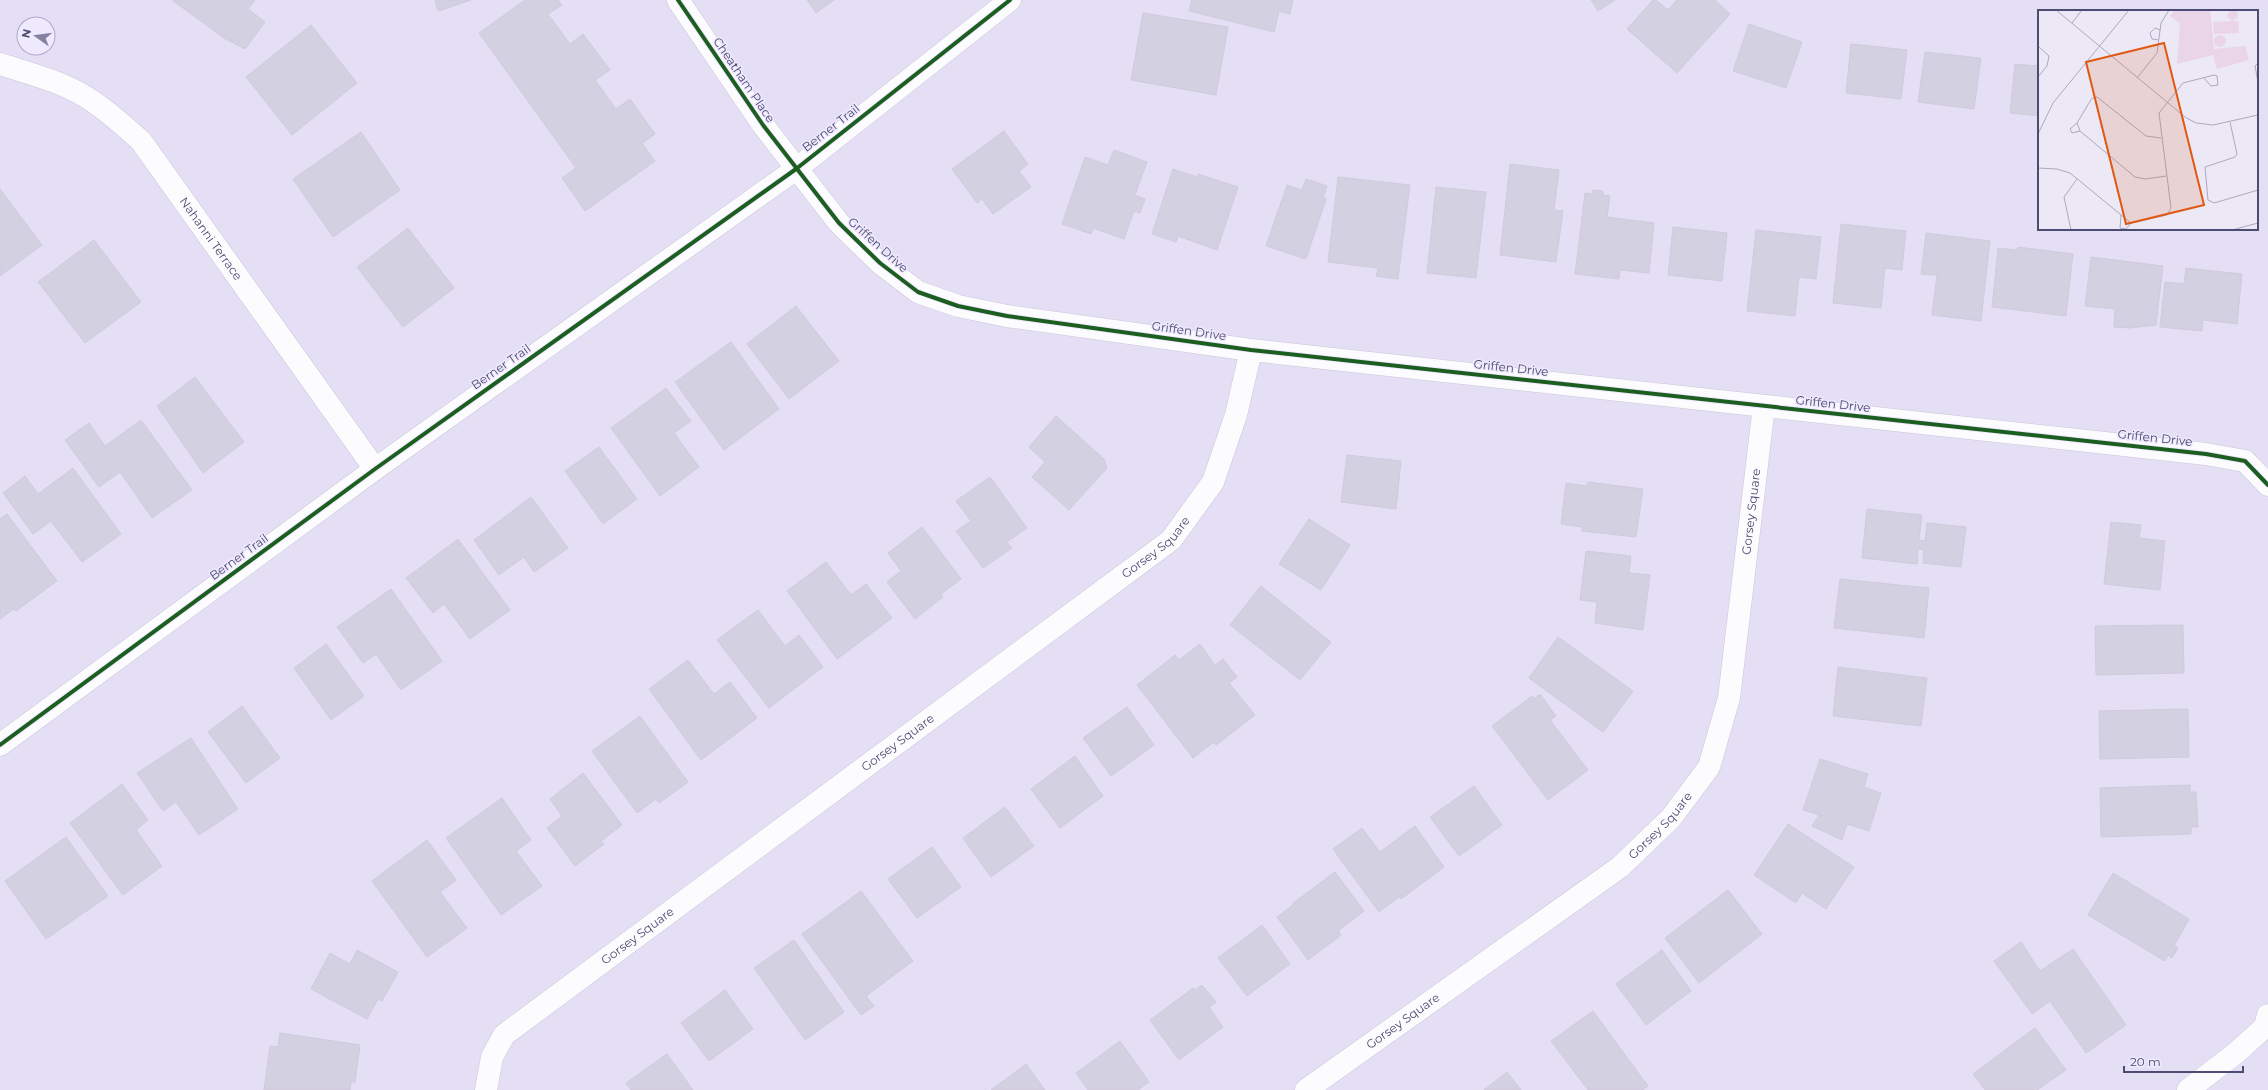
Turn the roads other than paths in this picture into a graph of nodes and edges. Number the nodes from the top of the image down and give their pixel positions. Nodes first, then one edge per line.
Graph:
1 (678, 0) edge
2 (1010, 0) edge
3 (0, 64) edge
4 (796, 169) junction
5 (1251, 350) junction
6 (1764, 406) junction
7 (376, 469) junction
8 (2268, 485) edge
9 (0, 745) edge
10 (2267, 1024) edge
11 (486, 1090) edge
12 (1306, 1090) edge
13 (2188, 1090) edge

1 - 4 street, Cheatham Place
2 - 4 street, Berner Trail
3 - 7 street, Nahanni Terrace
4 - 5 street, Griffen Drive
4 - 7 street, Berner Trail
5 - 6 street, Griffen Drive
5 - 11 street, Gorsey Square
6 - 8 street, Griffen Drive
6 - 12 street, Gorsey Square
7 - 9 street, Berner Trail
10 - 13 street

